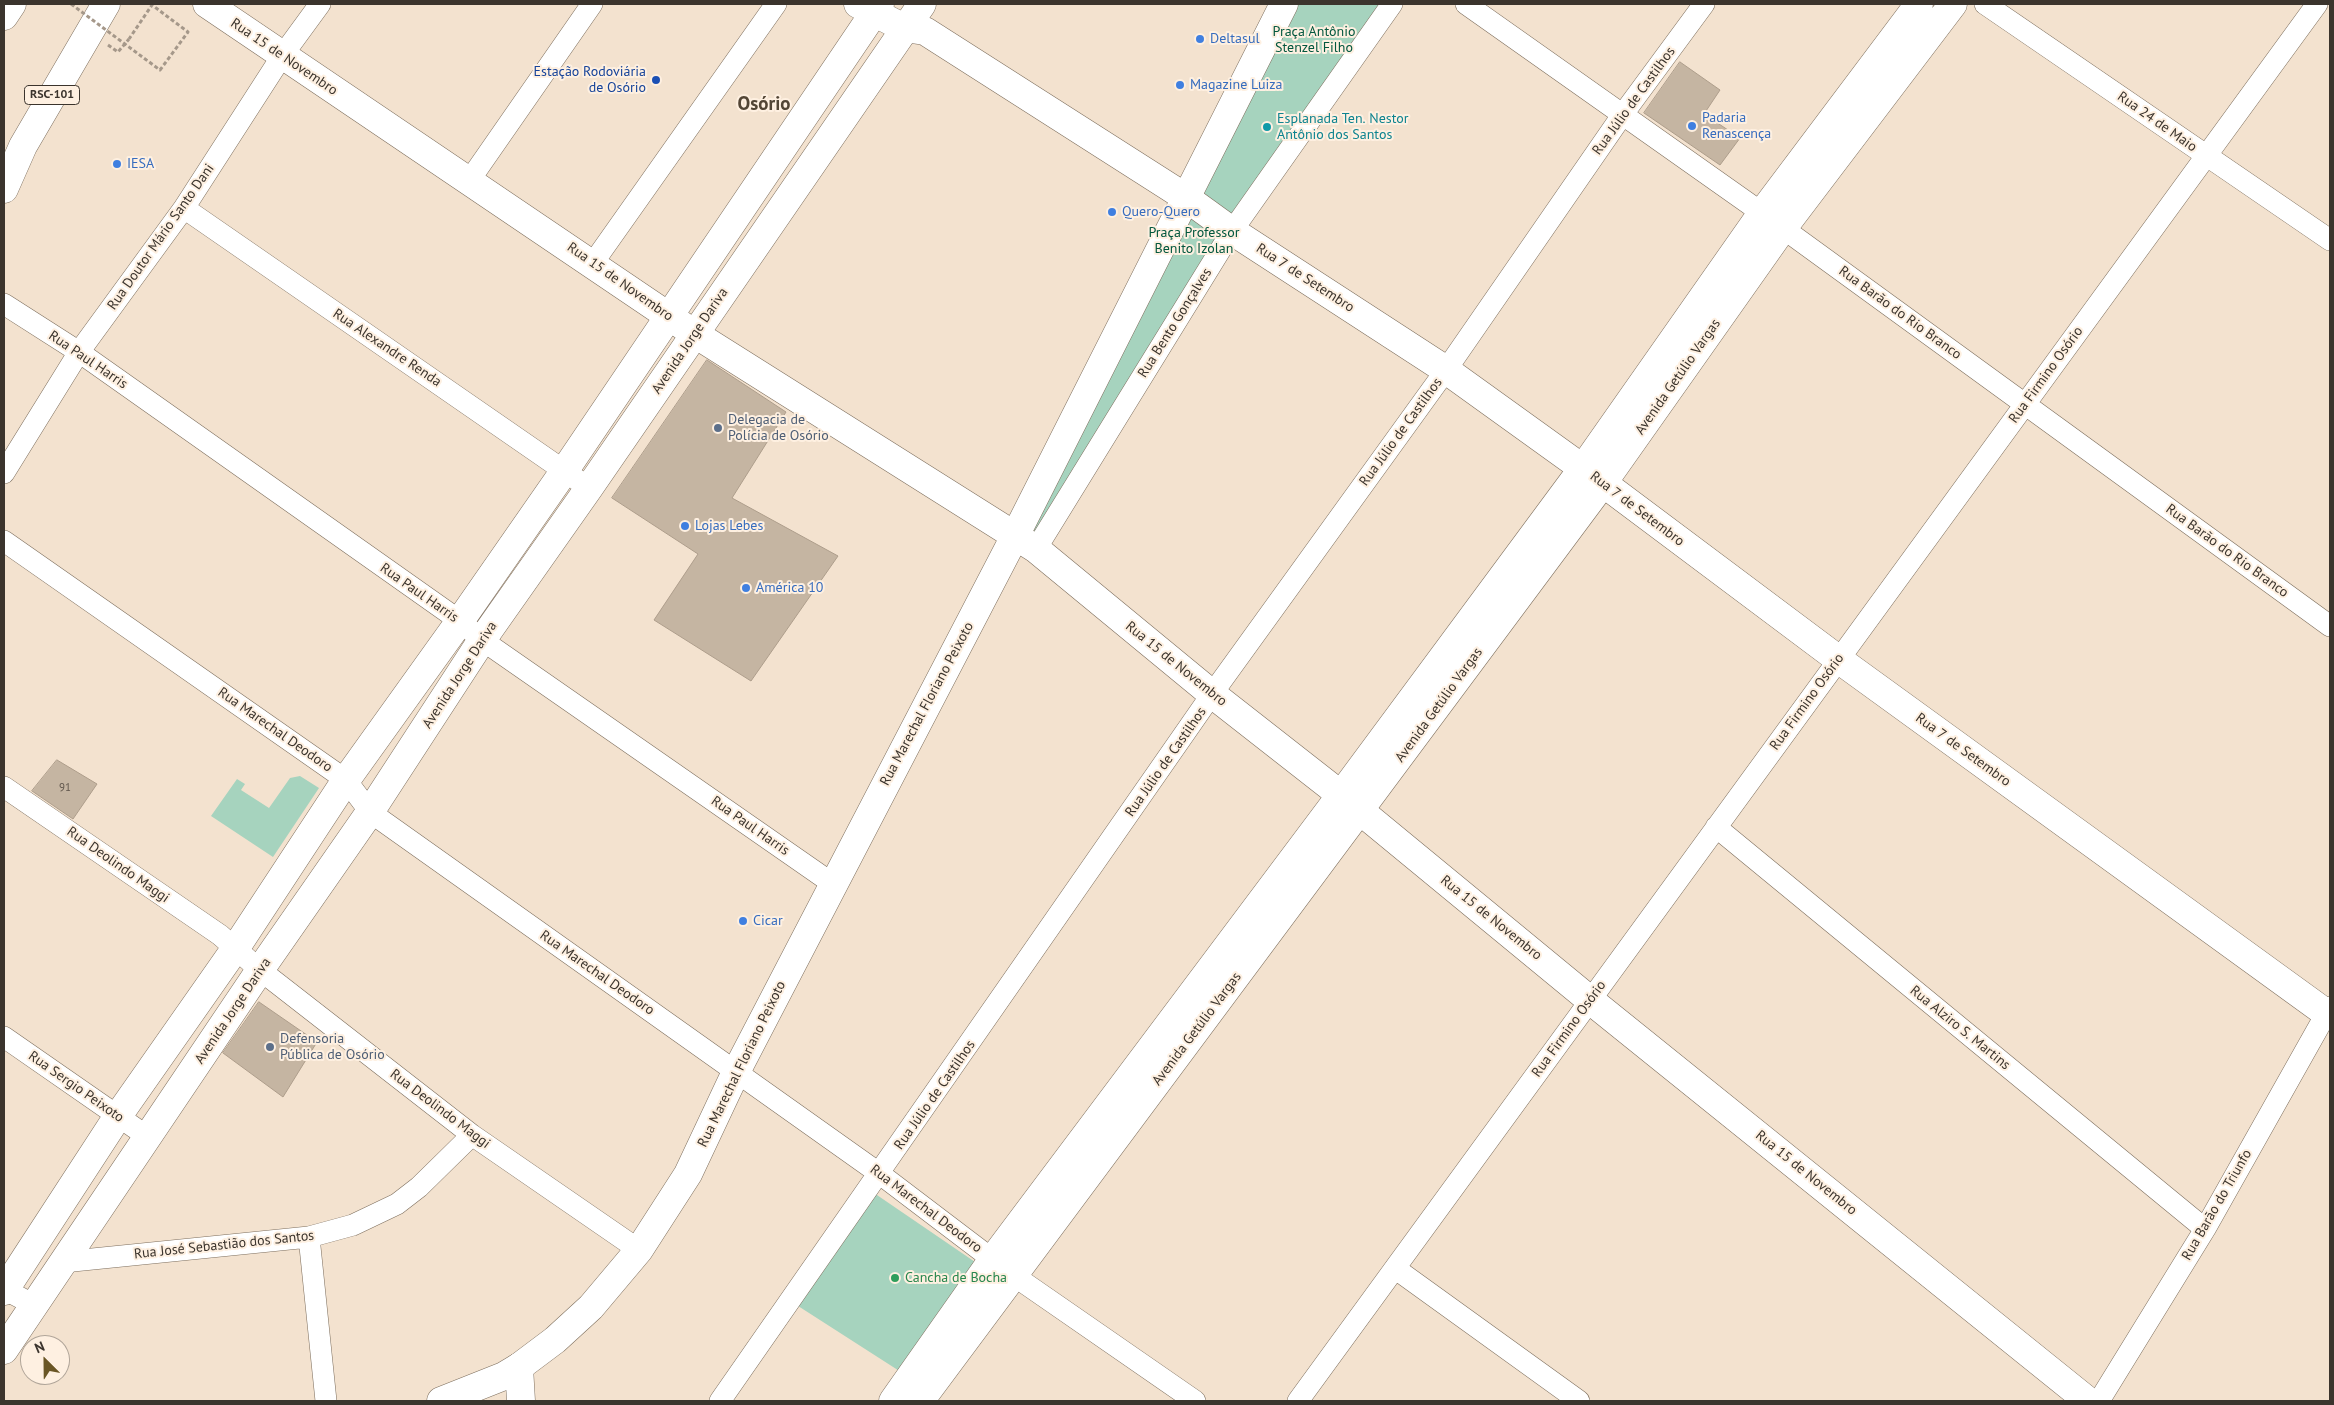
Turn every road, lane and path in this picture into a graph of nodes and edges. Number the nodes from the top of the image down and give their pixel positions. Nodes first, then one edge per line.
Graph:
1 (12, 4) edge
2 (71, 4) edge
3 (106, 4) edge
4 (207, 4) edge
5 (320, 4) edge
6 (592, 4) edge
7 (776, 4) edge
8 (1284, 4) edge
9 (1392, 4) edge
10 (1466, 4) edge
11 (1704, 4) edge
12 (1919, 4) edge
13 (1953, 4) edge
14 (1985, 4) edge
15 (2318, 4) edge
16 (896, 13) edge
17 (4, 16) edge
18 (129, 39) dead end
19 (282, 56) junction
20 (1852, 92) junction
21 (1874, 108) junction
22 (1623, 114) junction
23 (2206, 156) junction
24 (469, 181) junction
25 (4, 189) edge
26 (1185, 198) junction
27 (184, 208) junction
28 (1772, 221) junction
29 (1232, 230) junction
30 (2330, 240) edge
31 (594, 263) junction
32 (4, 304) edge
33 (668, 316) junction
34 (695, 334) junction
35 (78, 352) junction
36 (1446, 370) junction
37 (2025, 404) junction
38 (565, 470) junction
39 (4, 473) edge
40 (1593, 476) junction
41 (590, 488) junction
42 (4, 541) edge
43 (1026, 542) junction
44 (460, 621) junction
45 (2330, 626) edge
46 (482, 640) junction
47 (1838, 659) junction
48 (1212, 694) junction
49 (346, 780) junction
50 (4, 787) edge
51 (1351, 803) junction
52 (370, 812) junction
53 (1716, 827) junction
54 (282, 877) junction
55 (833, 884) junction
56 (312, 896) junction
57 (234, 950) junction
58 (260, 970) junction
59 (1590, 1000) junction
60 (2329, 1012) edge
61 (4, 1037) edge
62 (736, 1072) junction
63 (118, 1116) junction
64 (472, 1135) junction
65 (148, 1137) junction
66 (880, 1174) junction
67 (2205, 1229) junction
68 (308, 1237) junction
69 (638, 1250) junction
70 (63, 1262) junction
71 (1003, 1267) junction
72 (1396, 1268) junction
73 (4, 1290) edge
74 (34, 1305) junction
75 (4, 1350) edge
76 (512, 1371) junction
77 (326, 1401) edge
78 (441, 1401) edge
79 (481, 1401) edge
80 (521, 1401) edge
81 (720, 1401) edge
82 (893, 1401) edge
83 (920, 1401) edge
84 (1195, 1401) edge
85 (1298, 1401) edge
86 (1579, 1401) edge
87 (2088, 1401) edge
88 (2099, 1401) edge

1 - 17 main road
2 - 18 path, bridge
3 - 25 main road, RSC-101
4 - 19 main road, Rua 15 de Novembro
5 - 19 street, Rua Doutor Mário Santo Dani
6 - 24 street
7 - 31 street
8 - 26 main road, Rua Marechal Floriano Peixoto
9 - 29 street, Rua Bento Gonçalves
10 - 22 street, Rua Barão do Rio Branco
11 - 22 street, Rua Júlio de Castilhos
12 - 20 main road, Avenida Getúlio Vargas
13 - 21 main road, Avenida Getúlio Vargas
14 - 23 street, Rua 24 de Maio
15 - 23 street, Rua Firmino Osório
16 - 26 main road, Rua 7 de Setembro
16 - 33 main road, Avenida Jorge Dariva
16 - 34 main road, Avenida Jorge Dariva
19 - 24 main road, Rua 15 de Novembro
19 - 27 street, Rua Doutor Mário Santo Dani
20 - 21 main road
20 - 28 main road, Avenida Getúlio Vargas
21 - 28 main road, Avenida Getúlio Vargas
22 - 28 street, Rua Barão do Rio Branco
22 - 36 street, Rua Júlio de Castilhos
23 - 30 street, Rua 24 de Maio
23 - 37 street, Rua Firmino Osório
24 - 31 main road, Rua 15 de Novembro
26 - 29 main road, Rua 7 de Setembro
26 - 43 main road, Rua Marechal Floriano Peixoto
27 - 35 street, Rua Doutor Mário Santo Dani
27 - 38 street, Rua Alexandre Renda
28 - 37 street, Rua Barão do Rio Branco
28 - 40 main road, Avenida Getúlio Vargas
29 - 36 main road, Rua 7 de Setembro
29 - 43 street, Rua Bento Gonçalves
31 - 33 main road, Rua 15 de Novembro
32 - 35 street, Rua Paul Harris
33 - 34 main road, Rua 15 de Novembro
33 - 38 main road, Avenida Jorge Dariva
34 - 41 main road, Avenida Jorge Dariva
34 - 43 main road, Rua 15 de Novembro
35 - 39 street, Rua Doutor Mário Santo Dani
35 - 44 street, Rua Paul Harris
36 - 40 main road, Rua 7 de Setembro
36 - 48 street, Rua Júlio de Castilhos
37 - 45 street, Rua Barão do Rio Branco
37 - 47 street, Rua Firmino Osório
38 - 41 street, Rua Alexandre Renda
38 - 44 main road, Avenida Jorge Dariva
40 - 47 main road, Rua 7 de Setembro
40 - 51 main road, Avenida Getúlio Vargas
41 - 46 main road, Avenida Jorge Dariva
42 - 49 street, Rua Marechal Deodoro
43 - 48 main road, Rua 15 de Novembro
43 - 55 main road, Rua Marechal Floriano Peixoto
44 - 46 street, Rua Paul Harris
44 - 49 main road, Avenida Jorge Dariva
46 - 52 main road, Avenida Jorge Dariva
46 - 55 street, Rua Paul Harris
47 - 53 street, Rua Firmino Osório
47 - 60 main road, Rua 7 de Setembro
48 - 51 main road, Rua 15 de Novembro
48 - 66 street, Rua Júlio de Castilhos
49 - 52 street, Rua Marechal Deodoro
49 - 54 main road, Avenida Jorge Dariva
50 - 57 street, Rua Deolindo Maggi
51 - 59 main road, Rua 15 de Novembro
51 - 71 main road, Avenida Getúlio Vargas
52 - 56 main road, Avenida Jorge Dariva
52 - 62 street, Rua Marechal Deodoro
53 - 59 street, Rua Firmino Osório
53 - 67 street, Rua Alziro S. Martins
54 - 56 main road
54 - 57 main road, Avenida Jorge Dariva
55 - 62 main road, Rua Marechal Floriano Peixoto
56 - 58 main road, Avenida Jorge Dariva
57 - 58 street, Rua Deolindo Maggi
57 - 63 main road, Avenida Jorge Dariva
58 - 64 street, Rua Deolindo Maggi
58 - 65 main road, Avenida Jorge Dariva
59 - 72 street, Rua Firmino Osório
59 - 87 main road, Rua 15 de Novembro
60 - 67 street, Rua Barão do Triunfo
61 - 63 street, Rua Sergio Peixoto
62 - 66 street, Rua Marechal Deodoro
62 - 69 main road, Rua Marechal Floriano Peixoto
63 - 65 street, Rua Sergio Peixoto
63 - 73 main road, Avenida Jorge Dariva
64 - 68 street, Rua José Sebastião dos Santos
64 - 69 street, Rua Deolindo Maggi
65 - 70 main road, Avenida Jorge Dariva
66 - 71 street, Rua Marechal Deodoro
66 - 81 street, Rua Júlio de Castilhos
67 - 88 street, Rua Barão do Triunfo
68 - 70 street, Rua José Sebastião dos Santos
68 - 77 street
69 - 76 main road, Rua Marechal Floriano Peixoto
70 - 74 main road, Avenida Jorge Dariva
71 - 82 main road, Avenida Getúlio Vargas
71 - 83 main road, Avenida Getúlio Vargas
71 - 84 street, Rua Marechal Deodoro
72 - 85 street, Rua Firmino Osório
72 - 86 street
73 - 74 street
74 - 75 main road, Avenida Jorge Dariva
76 - 78 main road
76 - 79 main road
76 - 80 main road

